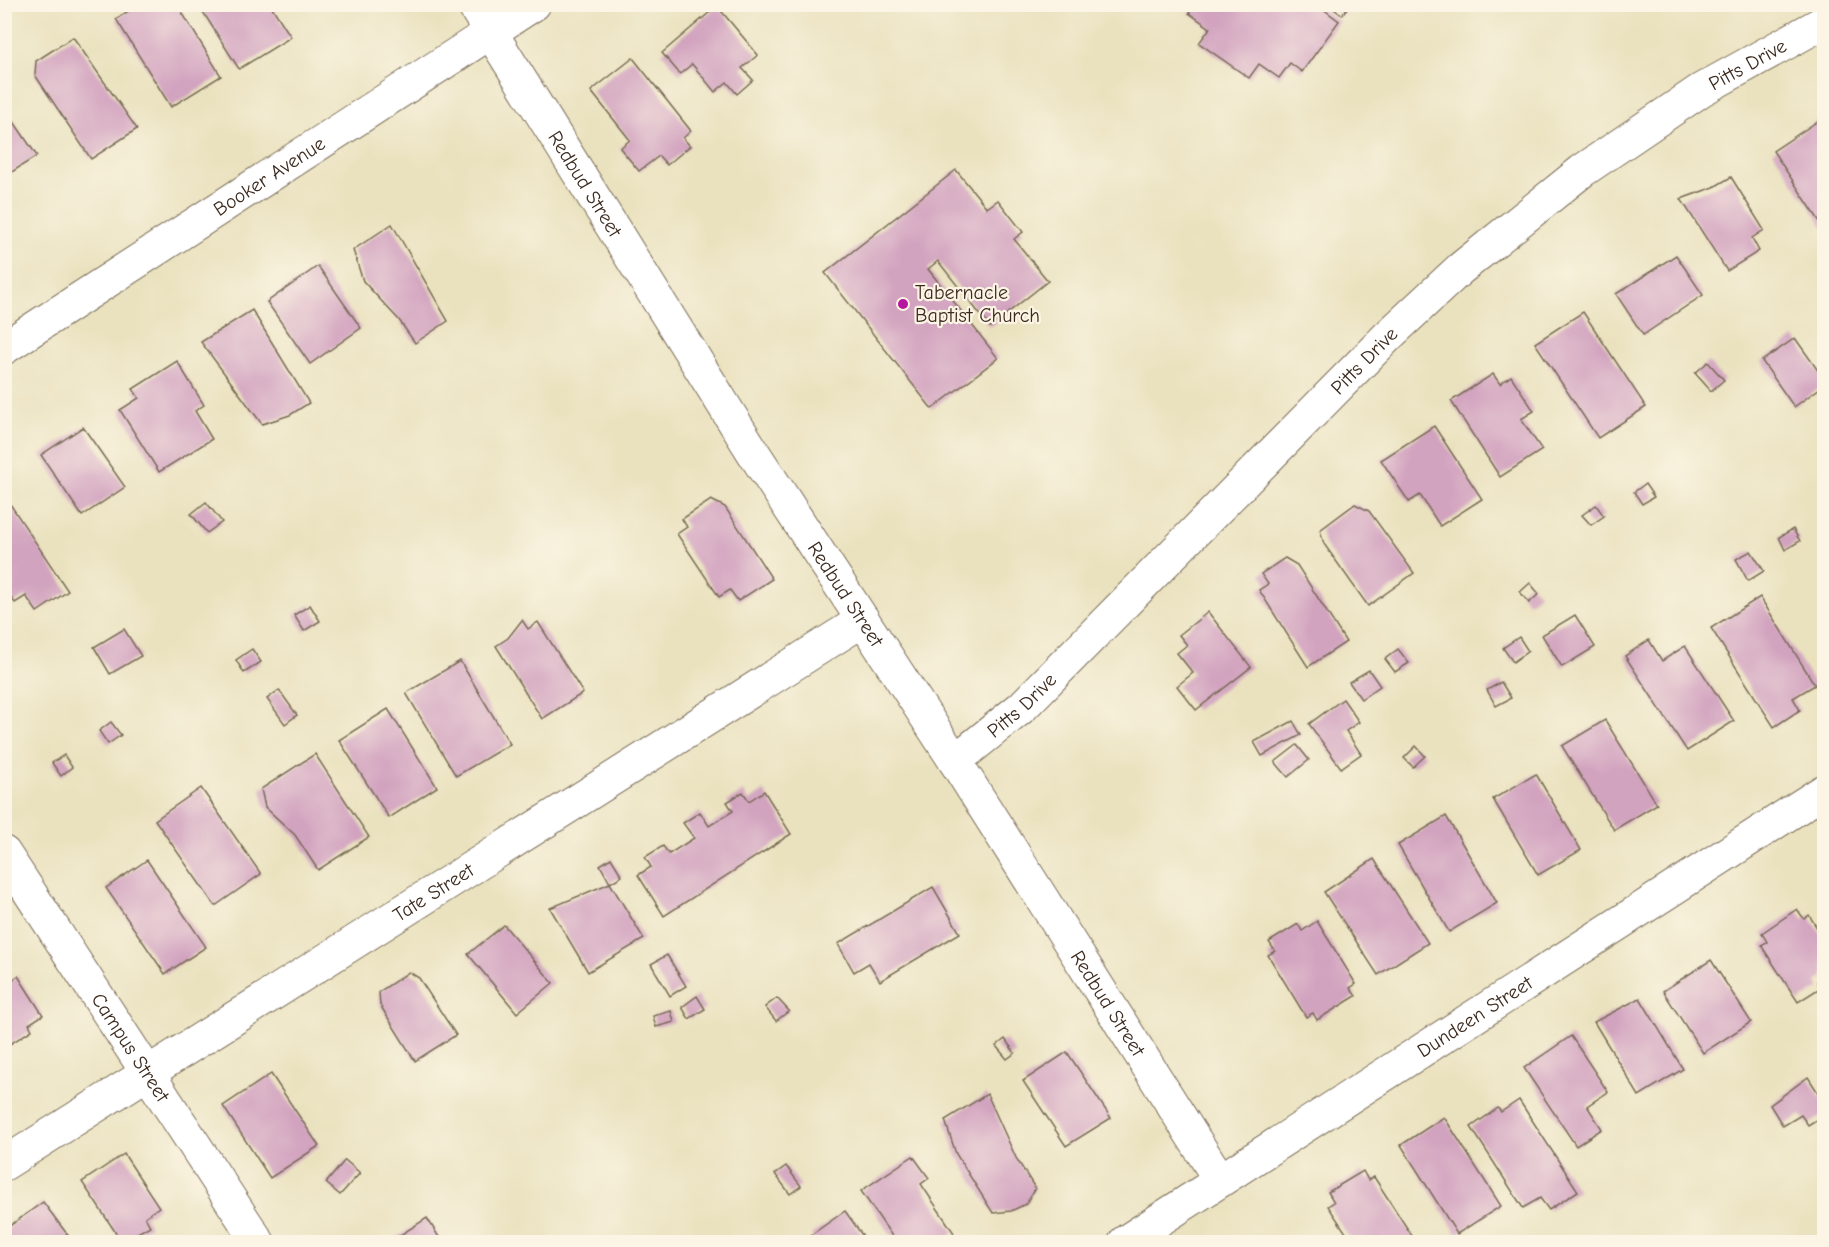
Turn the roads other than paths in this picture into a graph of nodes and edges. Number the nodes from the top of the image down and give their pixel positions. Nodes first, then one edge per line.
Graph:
1 (473, 4) edge
2 (534, 4) edge
3 (1824, 22) edge
4 (492, 32) junction
5 (4, 348) edge
6 (863, 620) junction
7 (956, 761) junction
8 (1824, 791) edge
9 (4, 853) edge
10 (147, 1072) junction
11 (4, 1164) edge
12 (1220, 1180) junction
13 (258, 1242) edge
14 (1125, 1242) edge

1 - 4 street, Redbud Street
2 - 4 street, Booker Avenue
3 - 7 street, Pitts Drive
4 - 5 street, Booker Avenue
4 - 6 street, Redbud Street
6 - 7 street, Redbud Street
6 - 10 street, Tate Street
7 - 12 street, Redbud Street
8 - 12 street, Dundeen Street
9 - 10 street, Campus Street
10 - 11 street, Tate Street
10 - 13 street, Campus Street
12 - 14 street, Dundeen Street

